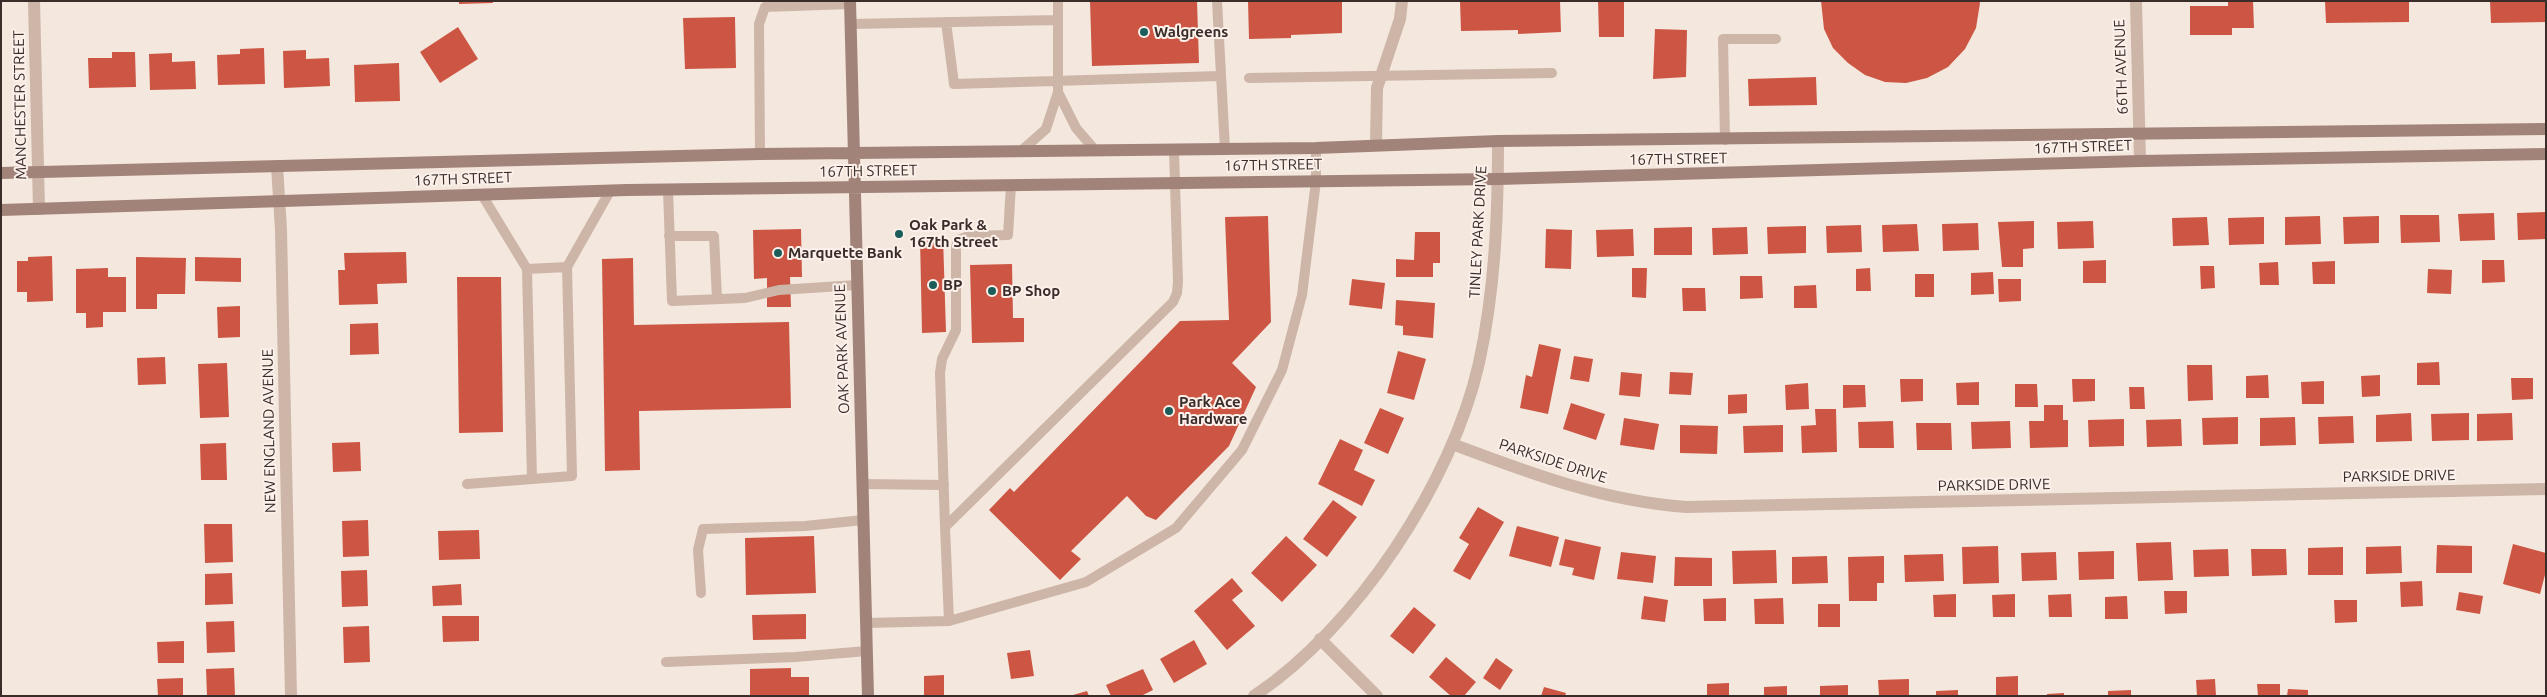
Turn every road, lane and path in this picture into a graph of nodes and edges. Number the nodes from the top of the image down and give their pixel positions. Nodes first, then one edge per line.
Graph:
1 (34, 1) edge
2 (1058, 1) edge
3 (1216, 1) edge
4 (1402, 1) edge
5 (2136, 1) edge
6 (850, 2) edge
7 (1058, 20) junction
8 (946, 22) junction
9 (851, 24) junction
10 (1776, 39) dead end
11 (1552, 73) dead end
12 (1380, 75) junction
13 (1220, 76) junction
14 (1249, 78) dead end
15 (1058, 80) junction
16 (1058, 92) junction
17 (2546, 129) edge
18 (2140, 135) junction
19 (1725, 140) junction
20 (1498, 141) junction
21 (1376, 144) junction
22 (1316, 148) junction
23 (1225, 149) junction
24 (1095, 150) junction
25 (1174, 150) junction
26 (1021, 151) junction
27 (760, 154) junction
28 (853, 154) junction
29 (2546, 154) edge
30 (2140, 161) junction
31 (277, 166) junction
32 (38, 172) junction
33 (1, 173) edge
34 (1498, 179) junction
35 (1316, 181) junction
36 (1176, 183) junction
37 (1011, 184) junction
38 (854, 187) junction
39 (668, 190) junction
40 (610, 191) junction
41 (482, 195) junction
42 (280, 201) junction
43 (39, 209) junction
44 (1, 210) edge
45 (669, 236) junction
46 (567, 267) junction
47 (527, 269) junction
48 (857, 285) junction
49 (717, 299) junction
50 (1452, 444) junction
51 (532, 479) junction
52 (466, 484) dead end
53 (862, 484) junction
54 (944, 485) junction
55 (2546, 489) edge
56 (863, 520) junction
57 (946, 527) junction
58 (701, 593) dead end
59 (949, 621) junction
60 (866, 623) junction
61 (1320, 639) junction
62 (867, 651) junction
63 (666, 662) dead end
64 (291, 696) edge
65 (868, 696) edge
66 (1254, 696) edge
67 (1377, 696) edge

1 - 32 street, MANCHESTER STREET
2 - 7 lane
3 - 13 lane
4 - 12 street
5 - 18 street, 66TH AVENUE
6 - 9 main road, OAK PARK AVENUE
6 - 27 lane
7 - 8 lane
7 - 15 lane
8 - 9 lane
8 - 15 lane
9 - 28 main road, OAK PARK AVENUE
10 - 19 lane
11 - 12 lane
12 - 14 lane
12 - 21 street
13 - 15 lane
13 - 23 lane
15 - 16 lane
16 - 24 lane
16 - 26 lane
17 - 18 main road, 167TH STREET
18 - 19 main road, 167TH STREET
18 - 30 street, 66TH AVENUE
19 - 20 main road, 167TH STREET
20 - 21 main road, 167TH STREET
20 - 34 street, TINLEY PARK DRIVE
21 - 22 main road, 167TH STREET
22 - 23 main road, 167TH STREET
22 - 35 lane
23 - 25 main road, 167TH STREET
24 - 25 main road, 167TH STREET
24 - 26 main road, 167TH STREET
25 - 36 lane
26 - 28 main road, 167TH STREET
27 - 28 main road, 167TH STREET
27 - 31 main road, 167TH STREET
28 - 38 main road, OAK PARK AVENUE
29 - 30 main road, 167TH STREET
30 - 34 main road, 167TH STREET
31 - 32 main road, 167TH STREET
31 - 42 street, NEW ENGLAND AVENUE
32 - 33 main road, 167TH STREET
32 - 43 street, MANCHESTER STREET
34 - 35 main road, 167TH STREET
34 - 50 street, TINLEY PARK DRIVE
35 - 36 main road, 167TH STREET
35 - 59 lane
36 - 37 main road, 167TH STREET
36 - 57 lane
37 - 38 main road, 167TH STREET
37 - 54 lane
38 - 39 main road, 167TH STREET
38 - 48 main road, OAK PARK AVENUE
39 - 40 main road, 167TH STREET
39 - 45 lane
40 - 41 main road, 167TH STREET
40 - 46 lane
41 - 42 main road, 167TH STREET
41 - 47 lane
42 - 43 main road, 167TH STREET
42 - 64 street, NEW ENGLAND AVENUE
43 - 44 main road, 167TH STREET
45 - 49 lane
45 - 49 lane
46 - 47 lane
46 - 51 lane
47 - 51 lane
48 - 49 lane
48 - 53 main road, OAK PARK AVENUE
50 - 55 street, PARKSIDE DRIVE
50 - 61 street, TINLEY PARK DRIVE
51 - 52 lane
53 - 54 lane
53 - 56 main road, OAK PARK AVENUE
54 - 57 lane
56 - 58 lane
56 - 60 main road, OAK PARK AVENUE
57 - 59 lane
59 - 60 lane
60 - 62 main road, OAK PARK AVENUE
61 - 66 street, TINLEY PARK DRIVE
61 - 67 street
62 - 63 lane
62 - 65 main road, OAK PARK AVENUE

